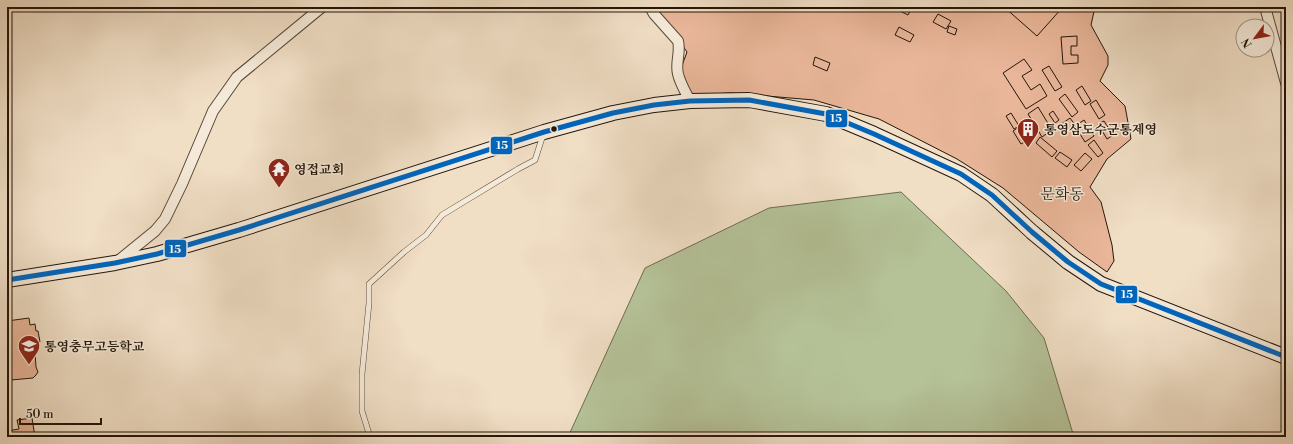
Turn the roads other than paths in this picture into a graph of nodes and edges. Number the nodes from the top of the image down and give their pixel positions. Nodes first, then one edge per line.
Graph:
1 (322, 7) edge
2 (650, 7) edge
3 (1265, 7) edge
4 (1286, 83) edge
5 (690, 101) junction
6 (544, 132) junction
7 (115, 263) junction
8 (7, 280) edge
9 (1286, 357) edge
10 (370, 437) edge

1 - 7 street
2 - 5 street
3 - 4 street
5 - 6 street
5 - 9 street
6 - 7 street
6 - 10 lane
7 - 8 street

